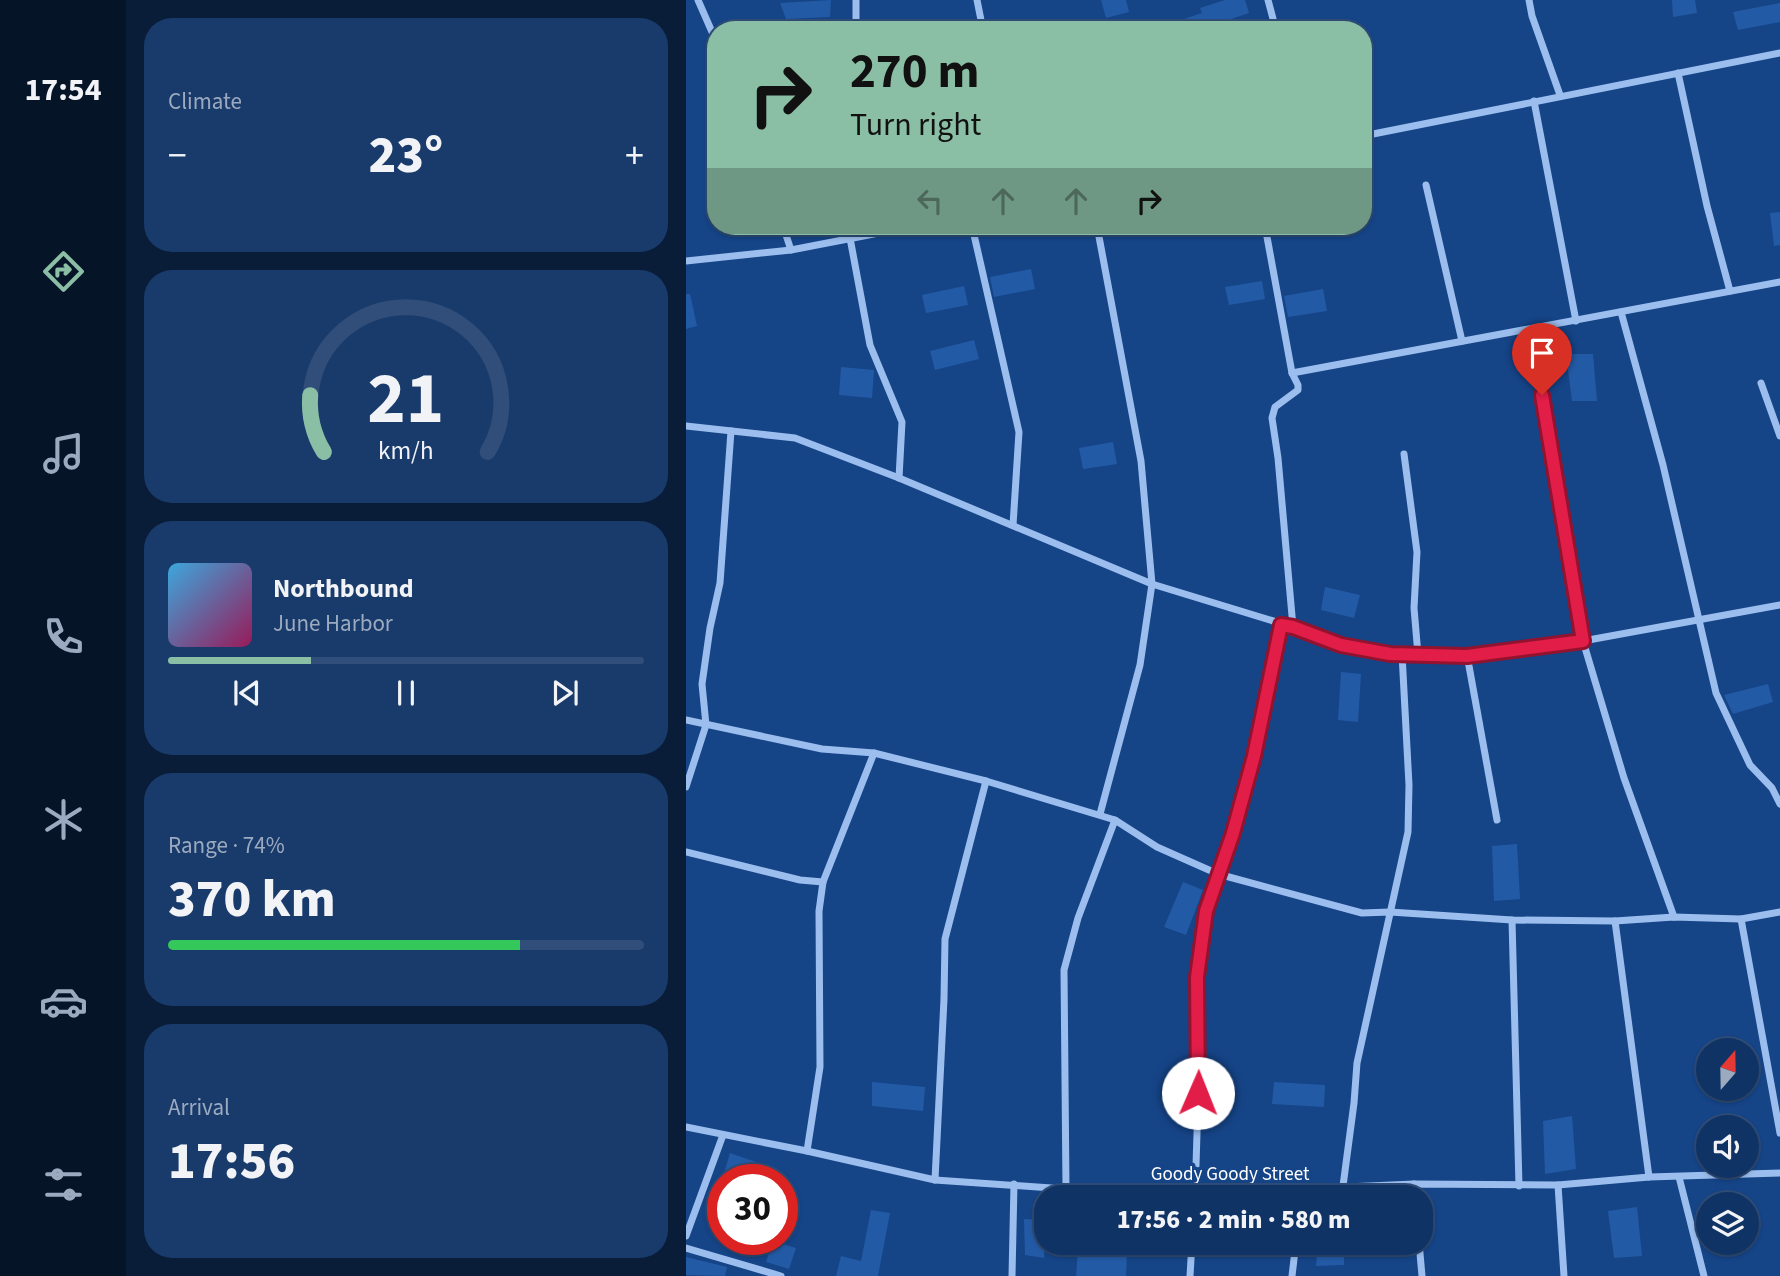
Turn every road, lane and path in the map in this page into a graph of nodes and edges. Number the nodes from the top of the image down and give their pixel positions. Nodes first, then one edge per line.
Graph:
1 (698, 0) edge
2 (856, 0) edge
3 (977, 0) edge
4 (1268, 0) edge
5 (1529, 0) edge
6 (707, 21) edge
7 (856, 21) edge
8 (981, 21) edge
9 (1274, 21) edge
10 (1780, 53) edge
11 (1678, 73) junction
12 (1560, 96) junction
13 (1534, 101) junction
14 (1372, 134) edge
15 (1426, 185) dead end
16 (786, 235) edge
17 (858, 235) edge
18 (974, 235) edge
19 (1099, 235) edge
20 (1267, 235) edge
21 (850, 238) junction
22 (791, 250) junction
23 (686, 261) edge
24 (1780, 282) edge
25 (1730, 291) junction
26 (1621, 312) junction
27 (1576, 321) junction
28 (1527, 330) junction
29 (1462, 341) junction
30 (1292, 373) junction
31 (1761, 383) dead end
32 (686, 426) edge
33 (731, 431) junction
34 (1780, 436) edge
35 (1404, 454) dead end
36 (899, 478) junction
37 (1013, 525) junction
38 (1152, 583) junction
39 (1780, 605) edge
40 (1699, 619) junction
41 (1281, 625) junction
42 (1293, 627) junction
43 (1583, 641) junction
44 (1402, 654) junction
45 (1418, 655) junction
46 (1467, 656) junction
47 (686, 720) edge
48 (706, 725) junction
49 (874, 753) junction
50 (986, 781) junction
51 (686, 788) edge
52 (1780, 804) edge
53 (1100, 814) junction
54 (1115, 820) junction
55 (1497, 820) dead end
56 (686, 852) edge
57 (1218, 874) junction
58 (823, 882) junction
59 (1390, 912) junction
60 (1780, 912) edge
61 (1674, 917) junction
62 (1741, 919) junction
63 (1512, 920) junction
64 (1615, 921) junction
65 (686, 1127) edge
66 (1780, 1133) edge
67 (723, 1135) junction
68 (807, 1151) junction
69 (1780, 1173) edge
70 (1649, 1177) junction
71 (1679, 1177) junction
72 (935, 1180) junction
73 (1014, 1184) junction
74 (1414, 1184) joint
75 (1066, 1185) edge
76 (1196, 1185) edge
77 (1343, 1185) edge
78 (1378, 1185) edge
79 (1558, 1185) junction
80 (1034, 1186) edge
81 (1519, 1186) junction
82 (686, 1236) edge
83 (686, 1248) edge
84 (1191, 1255) edge
85 (1294, 1255) edge
86 (1420, 1255) edge
87 (781, 1276) edge
88 (1012, 1276) edge
89 (1190, 1276) edge
90 (1292, 1276) edge
91 (1422, 1276) edge
92 (1564, 1276) edge
93 (1704, 1276) edge

1 - 6 street
2 - 7 street
3 - 8 street
4 - 9 street
5 - 12 street
10 - 11 street
11 - 12 street
11 - 25 street
12 - 13 street
13 - 14 street
13 - 27 street
15 - 29 street
16 - 22 street
17 - 21 street
18 - 37 street
19 - 38 street
20 - 30 street
21 - 22 street
21 - 36 street
22 - 23 street
24 - 25 street
25 - 26 street
26 - 27 street
26 - 40 street
27 - 28 street
28 - 29 street
28 - 43 street
29 - 30 street
30 - 42 street
31 - 34 street
32 - 33 street
33 - 36 street
33 - 48 street
35 - 45 street
36 - 37 street
37 - 38 street
38 - 41 street
38 - 53 street
39 - 40 street
40 - 43 street
40 - 52 street
41 - 42 street
41 - 57 street
42 - 44 street
43 - 46 street
43 - 61 street
44 - 45 street
44 - 59 street
45 - 46 street
46 - 55 street
47 - 48 street
48 - 49 street
48 - 51 street
49 - 50 street
49 - 58 street
50 - 53 street
50 - 72 street
53 - 54 street
54 - 57 street
54 - 75 street
56 - 58 street
57 - 59 street
57 - 76 street
58 - 68 street
59 - 63 street
59 - 77 street
60 - 62 street
61 - 62 street
61 - 64 street
62 - 66 street
63 - 64 street
63 - 81 street
64 - 70 street
65 - 67 street, Goody Goody Street
67 - 68 street, Goody Goody Street
67 - 82 street
68 - 72 street, Goody Goody Street
69 - 71 street, Goody Goody Street
70 - 71 street, Goody Goody Street
70 - 79 street, Goody Goody Street
71 - 93 street
72 - 73 street, Goody Goody Street
73 - 80 street, Goody Goody Street
73 - 88 street
74 - 78 street, Goody Goody Street
74 - 81 street, Goody Goody Street
79 - 81 street, Goody Goody Street
79 - 92 street
83 - 87 street
84 - 89 street
85 - 90 street
86 - 91 street

